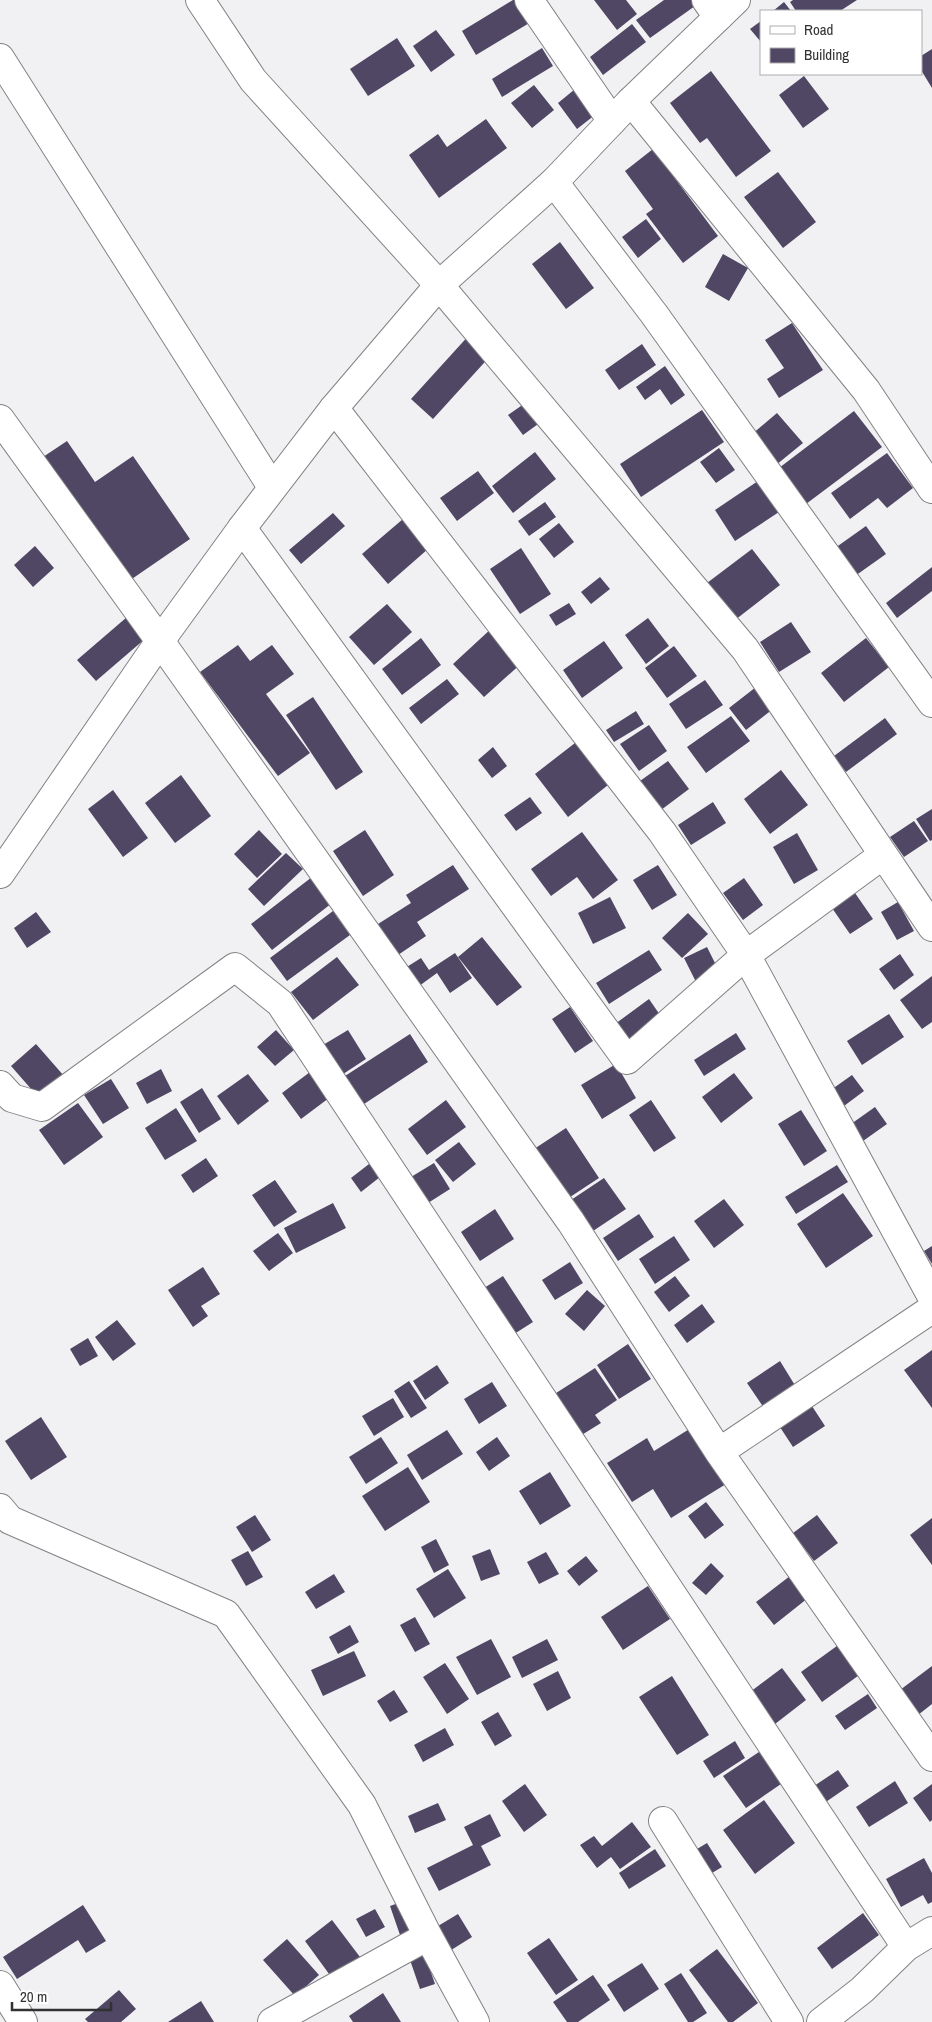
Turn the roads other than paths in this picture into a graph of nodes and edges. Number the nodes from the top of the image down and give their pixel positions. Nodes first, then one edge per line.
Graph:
1 (200, 0) edge
2 (529, 0) edge
3 (720, 6) edge
4 (0, 58) edge
5 (631, 101) junction
6 (612, 121) junction
7 (554, 182) junction
8 (439, 285) junction
9 (334, 408) junction
10 (0, 419) edge
11 (272, 487) junction
12 (932, 489) edge
13 (242, 528) junction
14 (160, 640) junction
15 (932, 704) edge
16 (883, 855) junction
17 (0, 874) edge
18 (932, 927) edge
19 (746, 955) junction
20 (0, 1084) edge
21 (932, 1298) edge
22 (932, 1309) edge
23 (719, 1452) junction
24 (0, 1508) edge
25 (932, 1757) edge
26 (664, 1821) dead end
27 (932, 1931) edge
28 (428, 1936) junction
29 (906, 1947) junction
30 (0, 1985) edge
31 (23, 2022) edge
32 (272, 2022) edge
33 (475, 2022) edge
34 (789, 2022) edge
35 (821, 2022) edge

1 - 8 street
2 - 6 street
3 - 5 street
4 - 11 street
5 - 6 street
5 - 12 street
6 - 7 street
7 - 8 street
7 - 15 street
8 - 9 street
8 - 16 street
9 - 11 street
9 - 19 street
10 - 14 street
11 - 13 street
13 - 14 street
13 - 19 street
14 - 17 street
14 - 23 street
16 - 18 street
16 - 19 street
19 - 21 street
20 - 29 street
22 - 23 street
23 - 25 street
24 - 28 street
26 - 34 street
27 - 29 street
28 - 32 street
28 - 33 street
29 - 35 street
30 - 31 street

